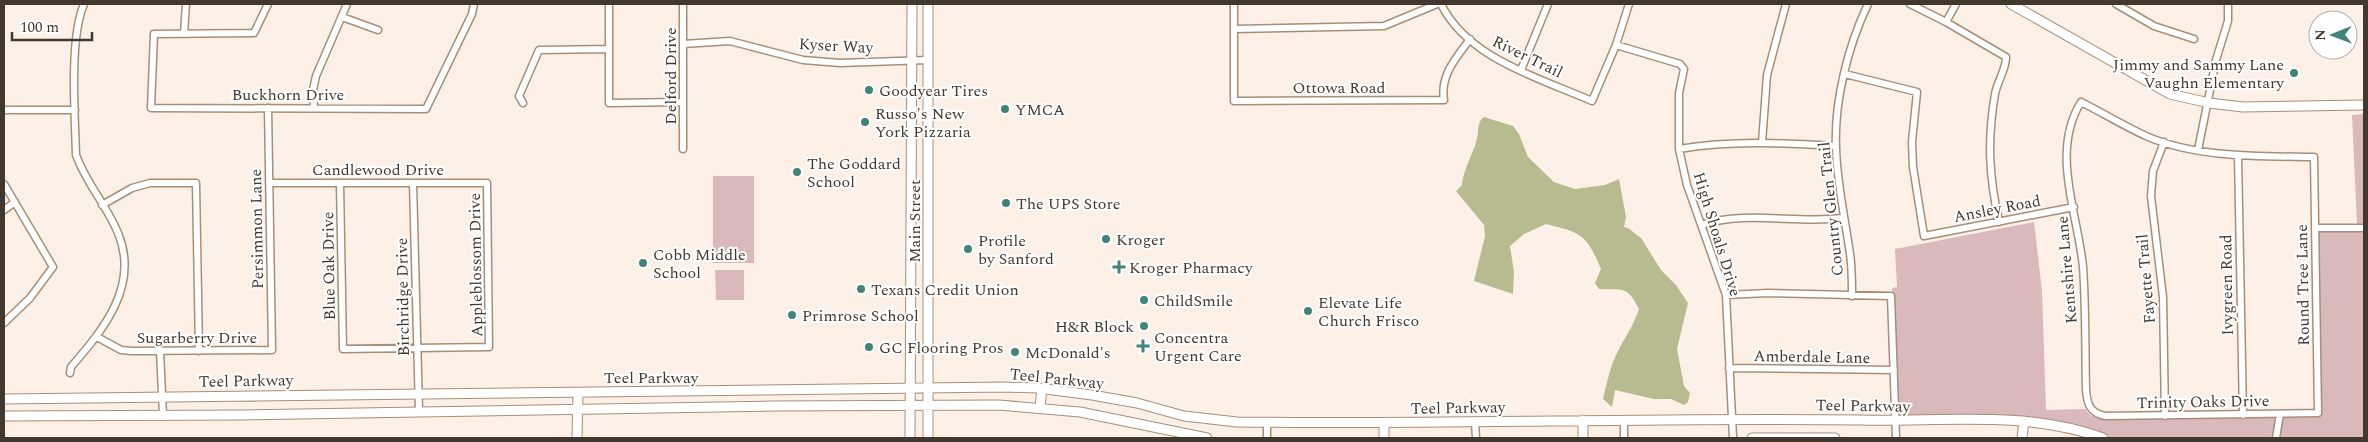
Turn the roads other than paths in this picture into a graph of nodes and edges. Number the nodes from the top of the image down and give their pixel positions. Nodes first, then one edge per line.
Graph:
1 (84, 4) edge
2 (186, 4) edge
3 (268, 4) edge
4 (347, 4) edge
5 (474, 4) edge
6 (609, 4) edge
7 (683, 4) edge
8 (912, 4) edge
9 (928, 4) edge
10 (1234, 4) edge
11 (1436, 4) edge
12 (1441, 4) edge
13 (1548, 4) edge
14 (1629, 4) edge
15 (1786, 4) edge
16 (1868, 4) edge
17 (1910, 4) edge
18 (1956, 4) edge
19 (2011, 4) edge
20 (2116, 4) edge
21 (2228, 4) edge
22 (342, 17) junction
23 (1946, 22) junction
24 (1234, 29) junction
25 (378, 30) dead end
26 (184, 34) junction
27 (2194, 39) dead end
28 (1470, 40) junction
29 (683, 44) junction
30 (1616, 45) junction
31 (609, 49) junction
32 (928, 60) junction
33 (911, 61) junction
34 (1521, 70) junction
35 (1845, 74) junction
36 (683, 102) junction
37 (2209, 102) junction
38 (523, 103) dead end
39 (2364, 105) edge
40 (268, 108) junction
41 (314, 108) junction
42 (4, 110) edge
43 (75, 110) junction
44 (2164, 142) junction
45 (1762, 143) junction
46 (1836, 146) junction
47 (683, 149) dead end
48 (1679, 149) junction
49 (2198, 150) junction
50 (2238, 156) junction
51 (487, 182) joint
52 (268, 183) junction
53 (340, 183) junction
54 (413, 183) junction
55 (4, 184) edge
56 (15, 202) junction
57 (102, 205) junction
58 (2074, 207) junction
59 (4, 210) edge
60 (1843, 218) junction
61 (1998, 222) junction
62 (1701, 225) junction
63 (2315, 228) junction
64 (2364, 228) edge
65 (910, 271) junction
66 (929, 272) junction
67 (1726, 295) junction
68 (1852, 296) junction
69 (4, 322) edge
70 (97, 337) junction
71 (418, 348) junction
72 (272, 350) joint
73 (160, 351) junction
74 (199, 351) junction
75 (1729, 368) junction
76 (1894, 370) junction
77 (70, 373) dead end
78 (1042, 388) junction
79 (910, 389) junction
80 (929, 389) junction
81 (702, 392) junction
82 (418, 393) junction
83 (578, 393) junction
84 (162, 397) junction
85 (4, 399) edge
86 (1132, 402) junction
87 (910, 406) junction
88 (929, 406) junction
89 (702, 407) junction
90 (1040, 408) junction
91 (2090, 409) joint
92 (578, 410) junction
93 (419, 412) junction
94 (2318, 413) joint
95 (2280, 414) junction
96 (2243, 415) junction
97 (4, 416) edge
98 (163, 416) junction
99 (2165, 416) junction
100 (1732, 418) junction
101 (1583, 420) junction
102 (1624, 420) junction
103 (1129, 421) junction
104 (1895, 421) junction
105 (2024, 421) junction
106 (1475, 422) junction
107 (1267, 423) junction
108 (1384, 423) junction
109 (577, 438) edge
110 (910, 438) edge
111 (928, 438) edge
112 (1207, 438) edge
113 (1267, 438) edge
114 (1384, 438) edge
115 (1476, 438) edge
116 (1583, 438) edge
117 (1624, 438) edge
118 (1733, 438) edge
119 (1752, 438) edge
120 (1835, 438) edge
121 (1896, 438) edge
122 (2022, 438) edge
123 (2103, 438) edge
124 (2276, 438) edge

1 - 43 street
2 - 26 street
3 - 26 street
4 - 22 street
5 - 41 street, Buckhorn Drive
6 - 31 street
7 - 29 street, Delford Drive
8 - 33 main road, Main Street
9 - 32 main road, Main Street
10 - 24 street
11 - 24 street
12 - 28 street, River Trail
13 - 34 street
14 - 30 street
15 - 45 street
16 - 35 street, Country Glen Trail
17 - 23 street
18 - 23 street
19 - 37 main road
20 - 27 street
21 - 37 street
22 - 25 street
22 - 41 street
23 - 61 street
24 - 28 street, Ottowa Road
26 - 40 street, Buckhorn Drive
28 - 34 street, River Trail
29 - 33 street, Kyser Way
29 - 36 street, Delford Drive
30 - 34 street, River Trail
30 - 48 street, High Shoals Drive
31 - 36 street
31 - 38 street
32 - 33 street, Kyser Way
32 - 66 main road, Main Street
33 - 65 main road, Main Street
35 - 46 street, Country Glen Trail
35 - 61 street, Ansley Road
36 - 47 street, Delford Drive
37 - 39 main road
37 - 49 street
40 - 41 street, Buckhorn Drive
40 - 52 street, Persimmon Lane
42 - 43 street
43 - 57 street
44 - 49 street
44 - 58 street, Kentshire Lane
44 - 99 street, Fayette Trail
45 - 46 street
45 - 48 street
46 - 60 street, Country Glen Trail
48 - 62 street, High Shoals Drive
49 - 50 street
50 - 63 street, Round Tree Lane
50 - 96 street, Ivygreen Road
51 - 54 street, Candlewood Drive
51 - 71 street, Appleblossom Drive
52 - 53 street, Candlewood Drive
52 - 72 street, Persimmon Lane
53 - 54 street, Candlewood Drive
53 - 71 street, Blue Oak Drive
54 - 71 street, Birchridge Drive
55 - 56 street
56 - 59 street
56 - 69 street
57 - 70 street
57 - 74 street
58 - 61 street, Ansley Road
58 - 91 street, Kentshire Lane
60 - 62 street
60 - 68 street, Country Glen Trail
62 - 67 street, High Shoals Drive
63 - 64 street
63 - 94 street, Round Tree Lane
65 - 66 main road
65 - 79 main road, Main Street
66 - 80 main road, Main Street
67 - 68 street
67 - 75 street, High Shoals Drive
68 - 76 street
70 - 73 street, Sugarberry Drive
70 - 77 street
71 - 82 street, Birchridge Drive
72 - 74 street, Sugarberry Drive
73 - 74 street, Sugarberry Drive
73 - 84 street
75 - 76 street, Amberdale Lane
75 - 100 street, High Shoals Drive
76 - 104 street
78 - 80 main road, Teel Parkway
78 - 86 main road, Teel Parkway
78 - 90 main road
79 - 80 main road, Teel Parkway
79 - 81 main road, Teel Parkway
79 - 87 main road, Main Street
80 - 88 main road, Main Street
81 - 83 main road, Teel Parkway
81 - 89 main road
82 - 83 main road, Teel Parkway
82 - 84 main road, Teel Parkway
82 - 93 street, Birchridge Drive
83 - 92 main road
84 - 85 main road, Teel Parkway
84 - 98 street
86 - 103 main road
86 - 107 main road, Teel Parkway
87 - 88 main road, Teel Parkway
87 - 89 main road, Teel Parkway
87 - 110 main road, Main Street
88 - 90 main road, Teel Parkway
88 - 111 main road, Main Street
89 - 92 main road, Teel Parkway
90 - 103 main road, Teel Parkway
91 - 99 street, Trinity Oaks Drive
92 - 93 main road, Teel Parkway
92 - 109 main road
93 - 98 main road, Teel Parkway
94 - 95 street, Trinity Oaks Drive
95 - 96 street, Trinity Oaks Drive
95 - 124 street
96 - 99 street, Trinity Oaks Drive
97 - 98 main road, Teel Parkway
100 - 102 main road, Teel Parkway
100 - 104 main road, Teel Parkway
100 - 118 street, High Shoals Drive
101 - 102 main road, Teel Parkway
101 - 106 main road, Teel Parkway
101 - 116 main road
102 - 117 street
103 - 112 main road, Teel Parkway
104 - 105 main road, Teel Parkway
104 - 121 street
105 - 122 main road
105 - 123 main road, Teel Parkway
106 - 108 main road, Teel Parkway
106 - 115 street
107 - 108 main road, Teel Parkway
107 - 113 street
108 - 114 main road
119 - 120 main road, Teel Parkway

